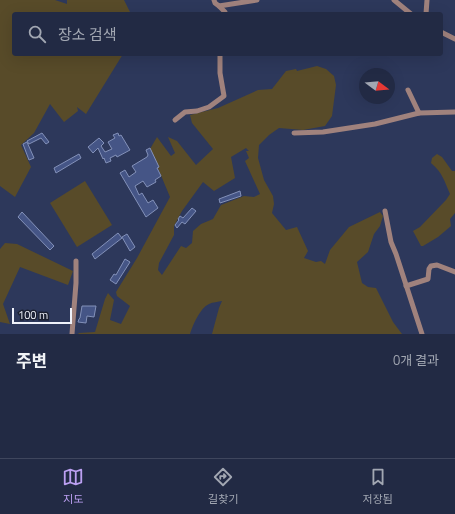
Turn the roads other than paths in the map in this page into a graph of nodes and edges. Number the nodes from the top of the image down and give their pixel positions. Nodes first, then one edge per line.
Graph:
1 (214, 0) edge
2 (257, 0) edge
3 (394, 0) edge
4 (427, 0) edge
5 (219, 6) junction
6 (225, 12) edge
7 (409, 12) edge
8 (426, 12) edge
9 (443, 33) edge
10 (455, 39) edge
11 (220, 56) edge
12 (408, 90) dead end
13 (455, 112) edge
14 (419, 113) junction
15 (175, 120) dead end
16 (294, 133) dead end
17 (385, 211) dead end
18 (76, 261) dead end
19 (455, 272) edge
20 (406, 286) junction
21 (72, 334) edge
22 (422, 334) edge

1 - 5 street
2 - 5 street
3 - 7 street
4 - 8 street
5 - 6 street
9 - 10 street
11 - 15 street
12 - 14 street
13 - 14 street
14 - 16 street
17 - 20 street
18 - 21 street
19 - 20 street
20 - 22 street

